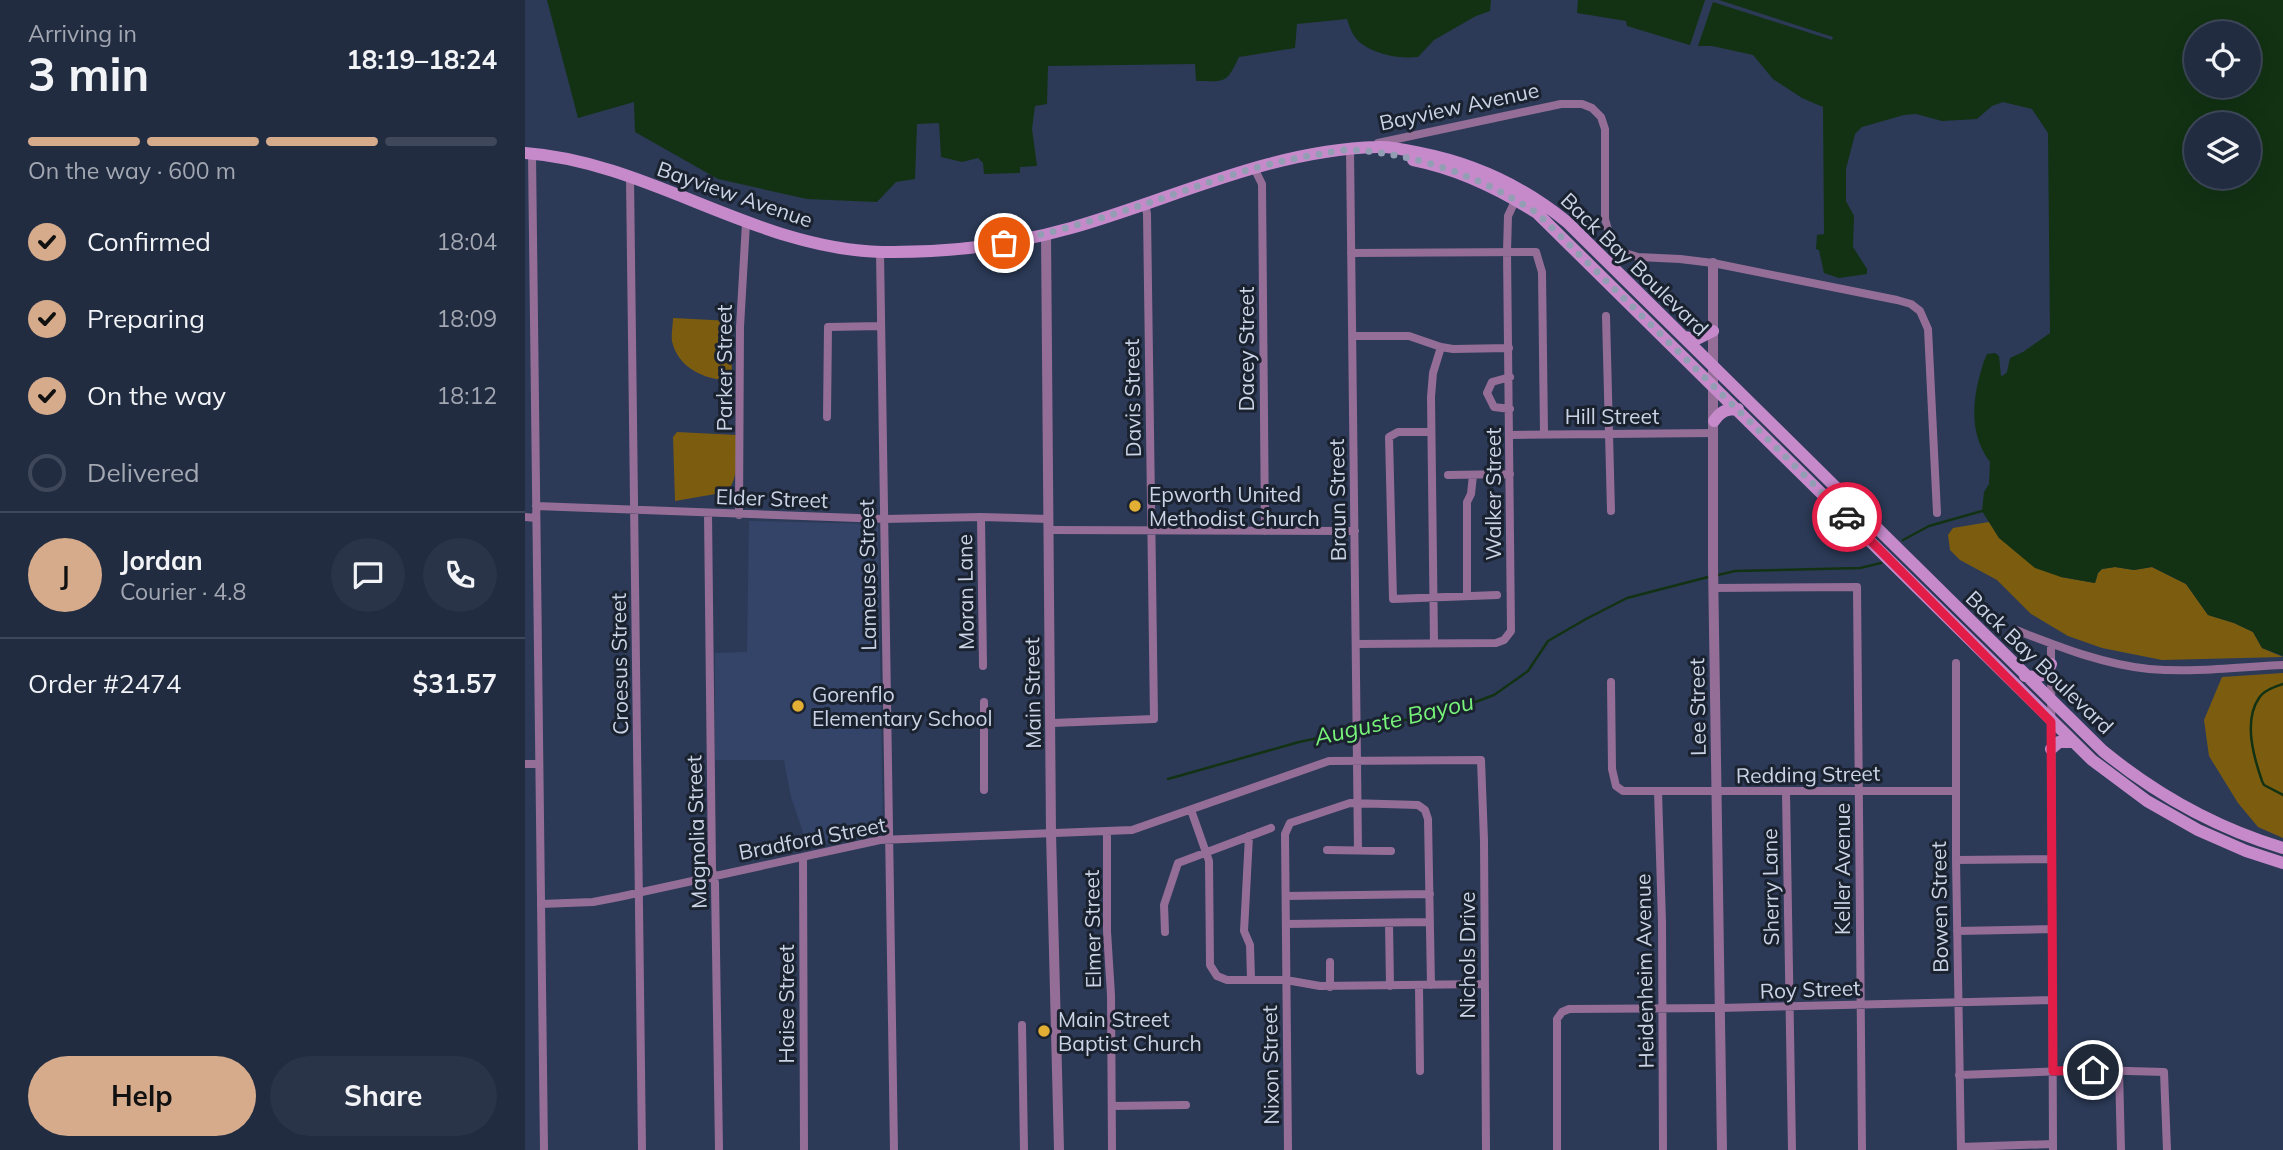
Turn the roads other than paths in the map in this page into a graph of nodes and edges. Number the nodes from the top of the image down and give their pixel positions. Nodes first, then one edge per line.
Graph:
1 (1350, 149) junction
2 (529, 153) edge
3 (1254, 168) junction
4 (630, 177) junction
5 (1516, 199) junction
6 (1145, 203) junction
7 (746, 223) junction
8 (1046, 235) junction
9 (1507, 251) junction
10 (880, 252) junction
11 (1351, 253) junction
12 (1713, 263) junction
13 (1606, 316) dead end
14 (881, 326) junction
15 (1713, 331) junction
16 (1352, 336) junction
17 (1684, 337) junction
18 (1441, 347) junction
19 (1509, 348) junction
20 (1714, 366) junction
21 (1510, 377) junction
22 (1714, 386) junction
23 (1510, 409) junction
24 (1738, 409) junction
25 (827, 417) dead end
26 (1714, 427) junction
27 (1431, 432) junction
28 (1609, 433) junction
29 (1544, 434) junction
30 (1510, 435) junction
31 (535, 436) junction
32 (525, 437) edge
33 (1510, 474) junction
34 (1448, 475) dead end
35 (1473, 475) junction
36 (536, 506) junction
37 (635, 510) junction
38 (1611, 511) dead end
39 (708, 513) junction
40 (1937, 513) dead end
41 (739, 514) junction
42 (525, 517) edge
43 (981, 517) junction
44 (536, 518) junction
45 (884, 519) junction
46 (1049, 525) junction
47 (1152, 531) junction
48 (1265, 531) junction
49 (1355, 531) junction
50 (1714, 586) junction
51 (1497, 595) dead end
52 (1467, 596) junction
53 (1434, 598) junction
54 (2016, 630) dead end
55 (1434, 643) junction
56 (1356, 644) junction
57 (2051, 644) junction
58 (1956, 663) dead end
59 (2051, 664) junction
60 (2283, 665) edge
61 (983, 666) dead end
62 (2025, 676) junction
63 (1611, 682) dead end
64 (983, 702) dead end
65 (2052, 703) junction
66 (2051, 722) junction
67 (1052, 723) junction
68 (2072, 742) junction
69 (2051, 749) junction
70 (1356, 759) junction
71 (1481, 760) joint
72 (525, 764) edge
73 (539, 764) junction
74 (984, 790) dead end
75 (1658, 791) junction
76 (1859, 791) junction
77 (1956, 791) junction
78 (1718, 792) junction
79 (1786, 792) junction
80 (1357, 803) junction
81 (1191, 810) junction
82 (1271, 828) dead end
83 (1051, 833) junction
84 (1107, 833) junction
85 (1249, 836) junction
86 (889, 840) junction
87 (2283, 848) edge
88 (1327, 850) dead end
89 (1358, 850) junction
90 (1391, 851) dead end
91 (1206, 853) junction
92 (803, 857) junction
93 (2051, 859) junction
94 (1956, 860) junction
95 (2283, 863) edge
96 (714, 875) junction
97 (640, 891) junction
98 (1430, 894) junction
99 (1286, 896) junction
100 (541, 904) junction
101 (1430, 922) junction
102 (1389, 923) junction
103 (1286, 924) junction
104 (2052, 929) junction
105 (1957, 931) junction
106 (1165, 932) dead end
107 (1330, 962) dead end
108 (1251, 979) junction
109 (1286, 980) junction
110 (1485, 984) junction
111 (1431, 985) junction
112 (1330, 986) junction
113 (1390, 986) junction
114 (1419, 986) junction
115 (2052, 1000) junction
116 (1958, 1003) junction
117 (1860, 1004) junction
118 (1790, 1006) junction
119 (1663, 1009) junction
120 (1720, 1009) junction
121 (1022, 1025) dead end
122 (2119, 1070) junction
123 (2053, 1071) junction
124 (1420, 1072) dead end
125 (1959, 1075) junction
126 (1186, 1105) dead end
127 (1112, 1106) junction
128 (2053, 1147) edge
129 (1961, 1148) edge
130 (544, 1150) edge
131 (642, 1150) edge
132 (719, 1150) edge
133 (804, 1150) edge
134 (894, 1150) edge
135 (1024, 1150) edge
136 (1059, 1150) edge
137 (1112, 1150) edge
138 (1288, 1150) edge
139 (1486, 1150) edge
140 (1557, 1150) edge
141 (1663, 1150) edge
142 (1722, 1150) edge
143 (1792, 1150) edge
144 (1862, 1150) edge
145 (2121, 1150) edge
146 (2167, 1150) edge

1 - 3 main road, Bayview Avenue
1 - 5 main road, Back Bay Boulevard
1 - 11 street, Braun Street
1 - 12 street, Bayview Avenue
1 - 17 main road, Back Bay Boulevard
2 - 4 main road, Bayview Avenue
2 - 31 street
3 - 6 main road, Bayview Avenue
3 - 48 street, Dacey Street
4 - 7 main road, Bayview Avenue
4 - 37 street, Croesus Street
5 - 9 street, Walker Street
5 - 22 main road, Back Bay Boulevard
6 - 8 main road, Bayview Avenue
6 - 47 street, Davis Street
7 - 10 main road, Bayview Avenue
7 - 41 street, Parker Street
8 - 10 main road, Bayview Avenue
8 - 46 street, Main Street
9 - 11 street
9 - 19 street, Walker Street
9 - 29 street
10 - 14 street, Lameuse Street
11 - 16 street, Braun Street
12 - 15 street, Lee Street
12 - 40 street, Bayview Avenue
13 - 28 street
14 - 25 street
14 - 45 street, Lameuse Street
15 - 17 main road
15 - 20 street, Lee Street
16 - 18 street
16 - 49 street, Braun Street
17 - 20 main road, Back Bay Boulevard
18 - 19 street
18 - 27 street
19 - 21 street, Walker Street
20 - 22 street, Lee Street
20 - 62 main road, Back Bay Boulevard
21 - 23 street, Walker Street
21 - 23 street
22 - 24 main road, Back Bay Boulevard
22 - 26 street, Lee Street
23 - 30 street, Walker Street
24 - 26 main road
24 - 66 main road, Back Bay Boulevard
26 - 28 street, Hill Street
26 - 50 street, Lee Street
27 - 53 street
27 - 53 street
28 - 29 street, Hill Street
28 - 38 street
29 - 30 street, Hill Street
30 - 33 street, Walker Street
31 - 32 street
31 - 36 street
33 - 35 street
33 - 55 street, Walker Street
34 - 35 street
35 - 52 street
36 - 37 street, Elder Street
36 - 44 street
37 - 39 street, Elder Street
37 - 97 street, Croesus Street
39 - 41 street, Elder Street
39 - 96 street, Magnolia Street
41 - 45 street, Elder Street
42 - 44 street
43 - 45 street, Elder Street
43 - 46 street, Elder Street
43 - 61 street, Moran Lane
44 - 73 street
45 - 86 street, Lameuse Street
46 - 47 street
46 - 67 street, Main Street
47 - 48 street
47 - 67 street, Davis Street
48 - 49 street
49 - 56 street, Braun Street
50 - 76 street, Keller Avenue
50 - 78 street, Lee Street
51 - 52 street
52 - 53 street
53 - 55 street
54 - 57 street
55 - 56 street, Walker Street
56 - 70 street, Braun Street
57 - 59 street
57 - 60 street
58 - 77 street, Bowen Street
59 - 62 main road
59 - 65 street
62 - 65 main road, Back Bay Boulevard
63 - 75 street, Redding Street
64 - 74 street
65 - 66 street
65 - 87 main road, Back Bay Boulevard
66 - 68 main road, Back Bay Boulevard
66 - 69 street
67 - 83 street, Main Street
68 - 69 main road
68 - 95 main road, Back Bay Boulevard
69 - 93 street
70 - 71 street, Bradford Street
70 - 80 street, Braun Street
70 - 81 street, Bradford Street
71 - 110 street, Nichols Drive
72 - 73 street
73 - 100 street
75 - 78 street, Redding Street
75 - 119 street, Heidenheim Avenue
76 - 77 street, Redding Street
76 - 79 street, Redding Street
76 - 117 street, Keller Avenue
77 - 94 street, Bowen Street
78 - 79 street, Redding Street
78 - 120 street, Lee Street
79 - 118 street, Sherry Lane
80 - 89 street, Braun Street
80 - 98 street
80 - 99 street, Nixon Street
81 - 84 street, Bradford Street
81 - 91 street
82 - 85 street
83 - 84 street, Bradford Street
83 - 86 street, Bradford Street
83 - 136 street, Main Street
84 - 127 street, Elmer Street
85 - 91 street
85 - 108 street
86 - 92 street, Bradford Street
86 - 134 street, Lameuse Street
88 - 89 street
89 - 90 street
91 - 106 street
91 - 108 street
92 - 96 street, Bradford Street
92 - 133 street, Haise Street
93 - 94 street
93 - 104 street
94 - 105 street, Bowen Street
96 - 97 street, Bradford Street
96 - 132 street, Magnolia Street
97 - 100 street, Bradford Street
97 - 131 street, Croesus Street
98 - 99 street
98 - 101 street
99 - 103 street, Nixon Street
100 - 130 street
101 - 102 street
101 - 111 street
102 - 103 street
102 - 113 street
103 - 109 street, Nixon Street
104 - 105 street
104 - 115 street
105 - 116 street, Bowen Street
107 - 112 street
108 - 109 street
109 - 112 street
109 - 138 street, Nixon Street
110 - 111 street
110 - 139 street, Nichols Drive
111 - 114 street
112 - 113 street
113 - 114 street
114 - 124 street
115 - 116 street, Roy Street
115 - 123 street
116 - 117 street, Roy Street
116 - 125 street, Bowen Street
117 - 118 street, Roy Street
117 - 144 street, Keller Avenue
118 - 120 street, Roy Street
118 - 143 street, Sherry Lane
119 - 120 street, Roy Street
119 - 140 street, Roy Street
119 - 141 street, Heidenheim Avenue
120 - 142 street, Lee Street
121 - 135 street
122 - 123 street
122 - 145 street
122 - 146 street
123 - 125 street
123 - 128 street
125 - 129 street, Bowen Street
126 - 127 street
127 - 137 street, Elmer Street
128 - 129 street

